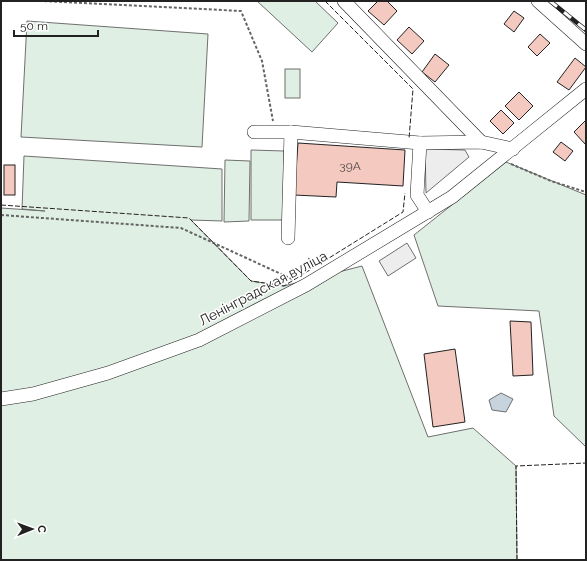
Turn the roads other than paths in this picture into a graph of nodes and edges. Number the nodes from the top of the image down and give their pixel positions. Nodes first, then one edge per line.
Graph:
1 (344, 1) edge
2 (538, 1) edge
3 (586, 44) edge
4 (586, 89) edge
5 (254, 132) dead end
6 (291, 132) junction
7 (477, 142) junction
8 (420, 143) junction
9 (513, 149) junction
10 (428, 212) junction
11 (288, 238) dead end
12 (1, 399) edge

1 - 7 street
2 - 3 street
4 - 9 street, Ленінградская вуліца
5 - 6 street
6 - 8 street
6 - 11 street
7 - 8 street
7 - 9 street
8 - 10 street
9 - 10 street, Ленінградская вуліца
10 - 12 street, Ленінградская вуліца

